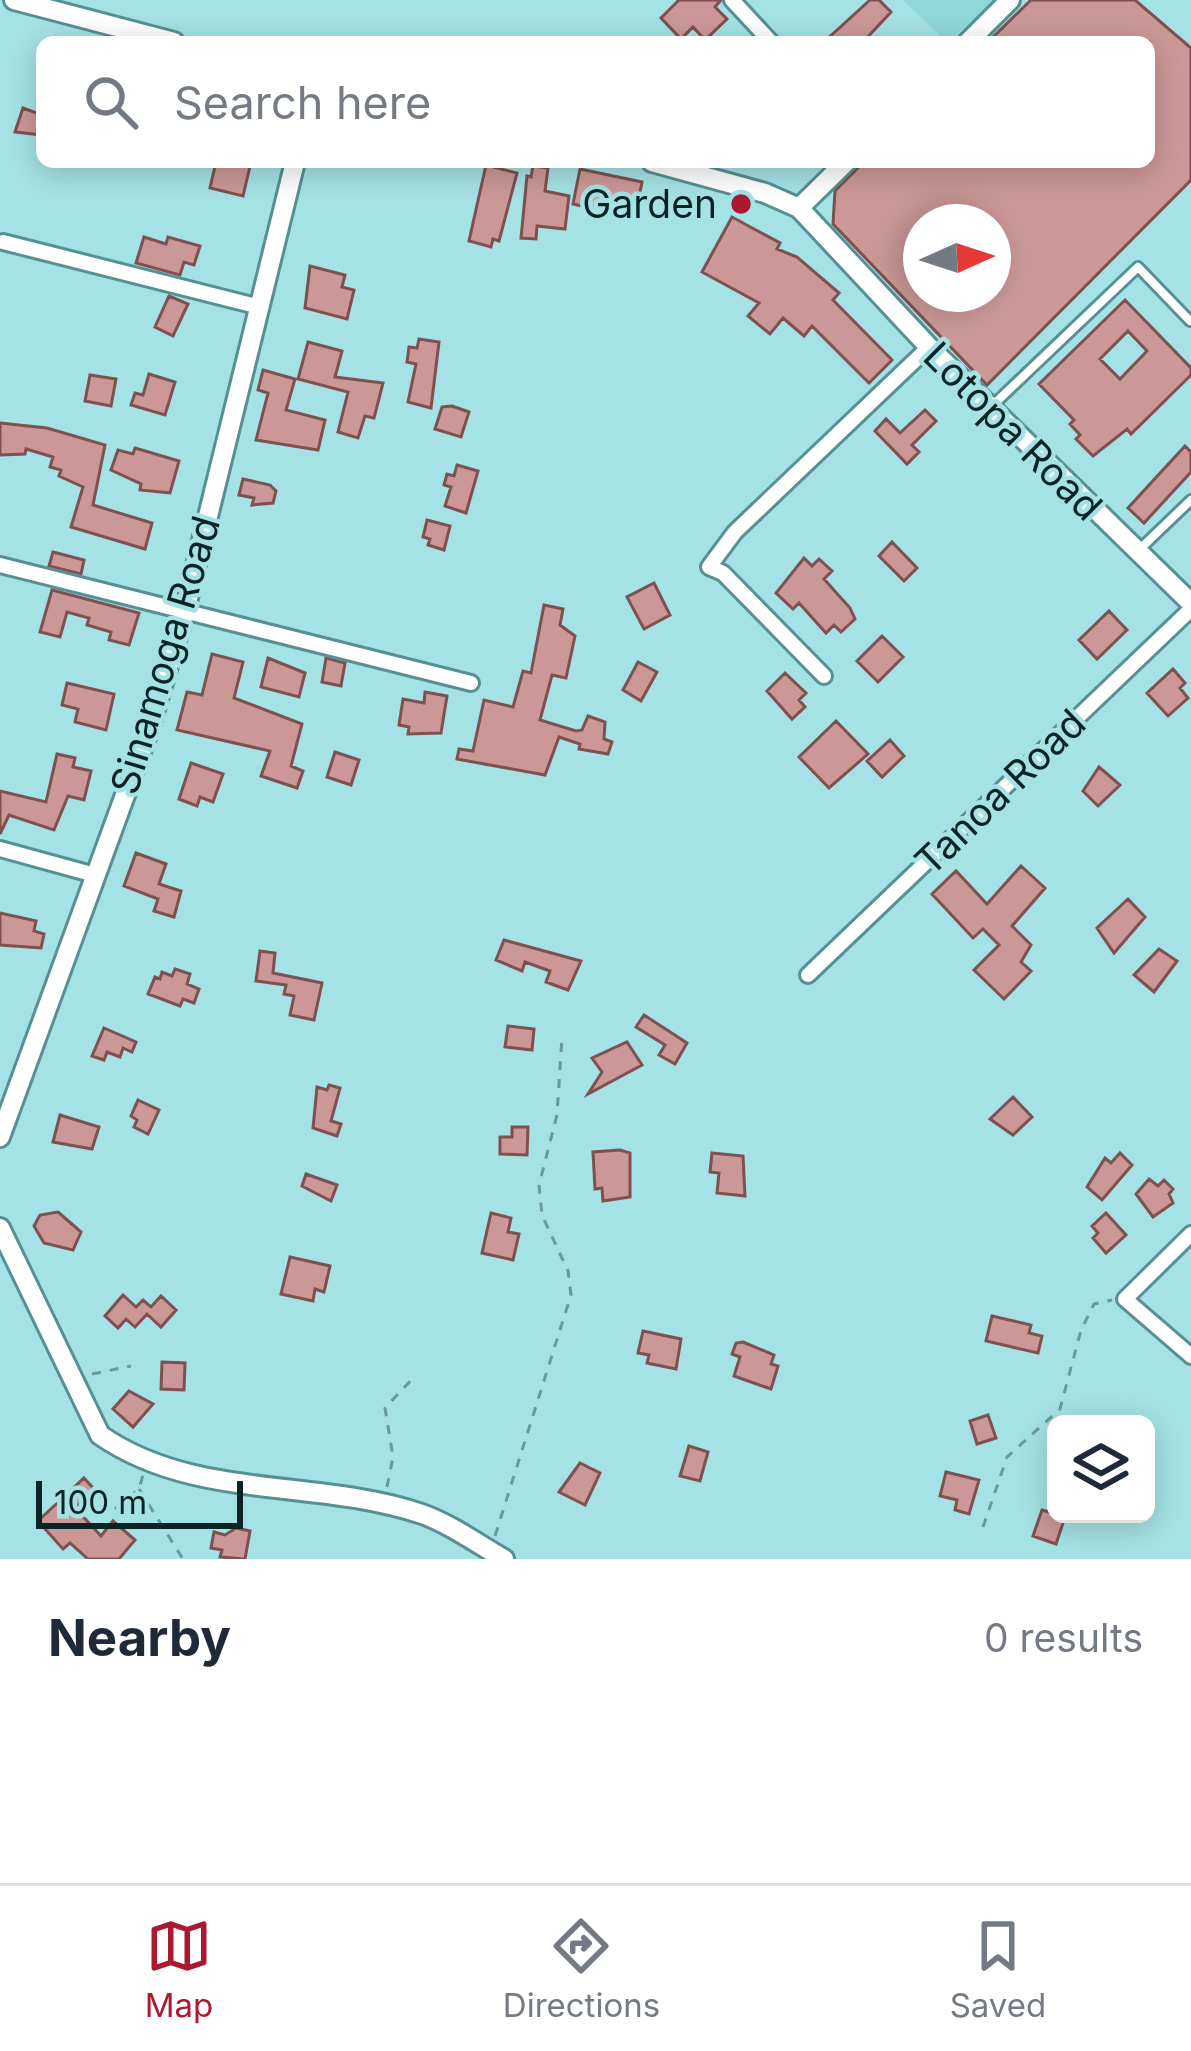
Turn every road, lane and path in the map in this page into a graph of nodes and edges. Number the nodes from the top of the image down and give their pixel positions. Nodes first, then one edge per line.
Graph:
1 (14, 0) edge
2 (732, 0) edge
3 (1010, 0) edge
4 (150, 36) edge
5 (765, 36) edge
6 (974, 36) edge
7 (294, 168) edge
8 (674, 168) edge
9 (840, 168) edge
10 (800, 208) junction
11 (3, 242) dead end
12 (260, 307) junction
13 (1190, 320) edge
14 (929, 347) junction
15 (990, 409) junction
16 (1191, 500) edge
17 (1136, 554) junction
18 (0, 565) edge
19 (1191, 606) edge
20 (184, 614) junction
21 (824, 676) dead end
22 (471, 683) dead end
23 (0, 849) edge
24 (95, 875) junction
25 (808, 975) dead end
26 (562, 1037) dead end
27 (0, 1137) edge
28 (0, 1228) edge
29 (1191, 1234) edge
30 (1125, 1299) junction
31 (1191, 1356) edge
32 (131, 1366) dead end
33 (416, 1376) dead end
34 (71, 1378) junction
35 (384, 1504) junction
36 (115, 1509) dead end
37 (983, 1527) dead end
38 (496, 1555) edge
39 (183, 1559) edge

1 - 4 street
2 - 5 street
3 - 6 street
7 - 12 street, Sinamoga Road
8 - 10 street, Lotopa Road
9 - 10 street
10 - 14 street, Lotopa Road
11 - 12 street
12 - 20 street, Sinamoga Road
13 - 15 lane
14 - 15 street, Lotopa Road
14 - 21 street
15 - 17 street, Lotopa Road
16 - 17 lane
17 - 19 street, Lotopa Road
18 - 20 street
19 - 25 street, Tanoa Road
20 - 22 street
20 - 24 street, Sinamoga Road
23 - 24 street
24 - 27 street, Sinamoga Road
26 - 38 path
28 - 34 street
29 - 30 street
30 - 31 street
30 - 37 path
32 - 34 path
33 - 35 path
34 - 35 street
35 - 38 street
36 - 39 path

